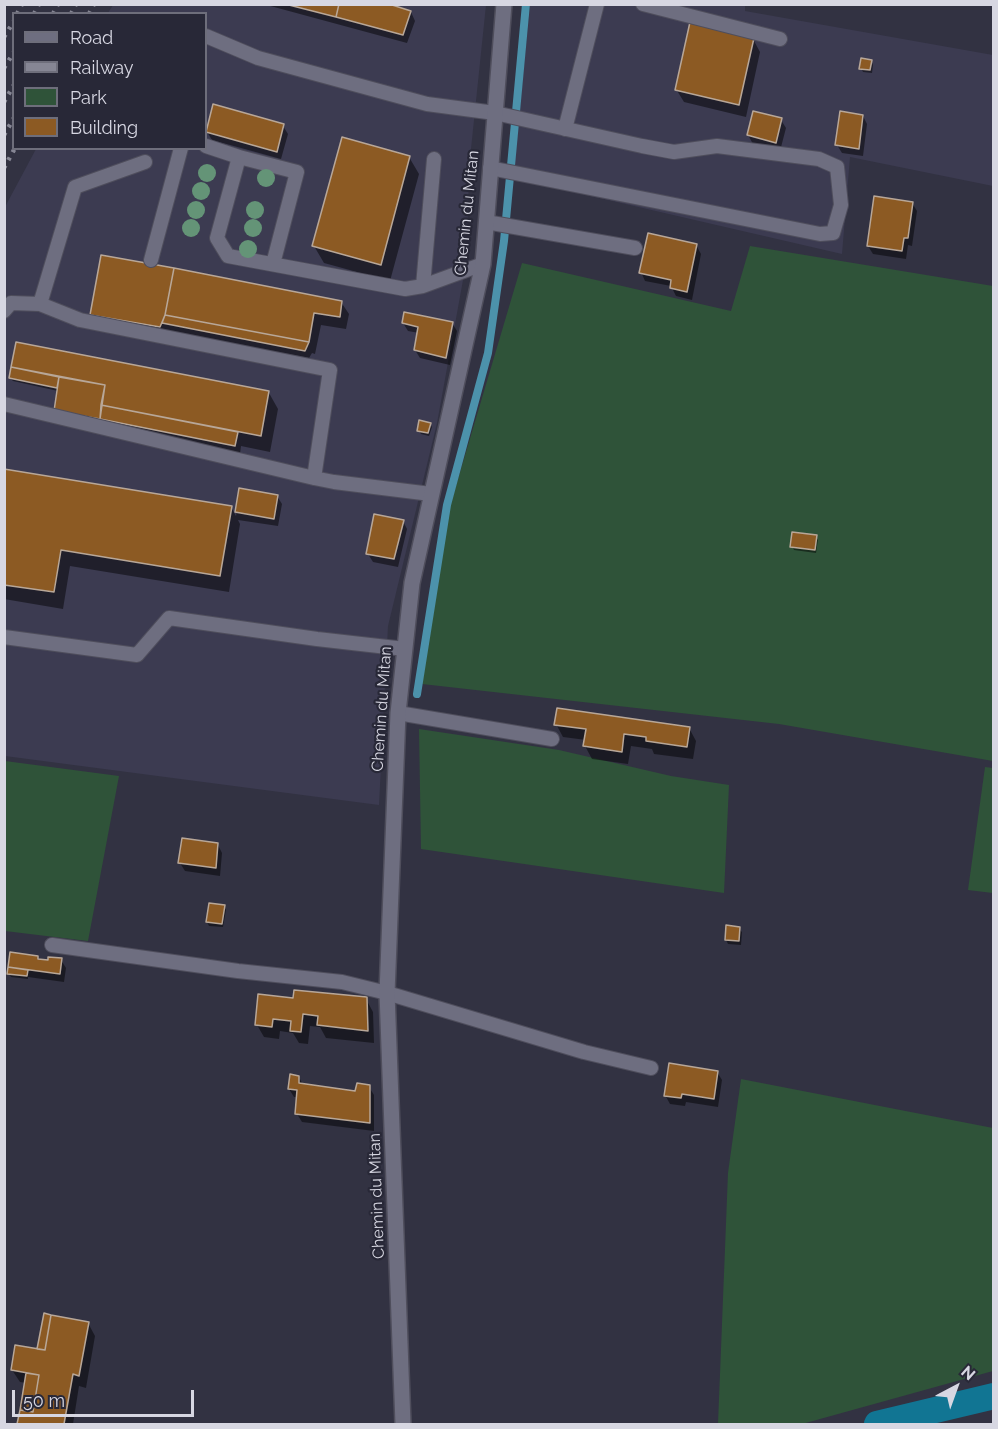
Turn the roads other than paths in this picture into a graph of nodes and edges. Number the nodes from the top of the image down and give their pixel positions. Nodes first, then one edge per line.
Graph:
1 (504, 4) edge
2 (597, 4) edge
3 (643, 4) edge
4 (207, 36) edge
5 (780, 39) dead end
6 (495, 113) junction
7 (565, 129) junction
8 (207, 146) edge
9 (180, 150) edge
10 (239, 157) junction
11 (434, 159) dead end
12 (145, 162) dead end
13 (490, 168) junction
14 (486, 222) junction
15 (635, 248) dead end
16 (151, 260) dead end
17 (273, 264) junction
18 (483, 264) junction
19 (423, 286) junction
20 (40, 304) junction
21 (4, 311) edge
22 (4, 404) edge
23 (314, 478) junction
24 (431, 494) junction
25 (4, 637) edge
26 (405, 649) junction
27 (398, 712) junction
28 (552, 739) dead end
29 (52, 945) dead end
30 (387, 993) junction
31 (651, 1068) dead end
32 (403, 1425) edge

1 - 6 street, Chemin du Mitan
2 - 7 lane
3 - 5 lane
4 - 6 lane
6 - 7 lane
6 - 13 street, Chemin du Mitan
7 - 13 lane
8 - 10 lane
9 - 16 lane
10 - 17 lane
10 - 17 lane
11 - 19 lane
12 - 20 lane
13 - 14 street, Chemin du Mitan
14 - 15 lane
14 - 18 street, Chemin du Mitan
17 - 19 lane
18 - 19 lane
18 - 24 street, Chemin du Mitan
20 - 21 lane
20 - 23 lane
22 - 23 lane
23 - 24 lane
24 - 26 street, Chemin du Mitan
25 - 26 lane
26 - 27 street, Chemin du Mitan
27 - 28 lane
27 - 30 street, Chemin du Mitan
29 - 30 lane
30 - 31 lane
30 - 32 street, Chemin du Mitan

